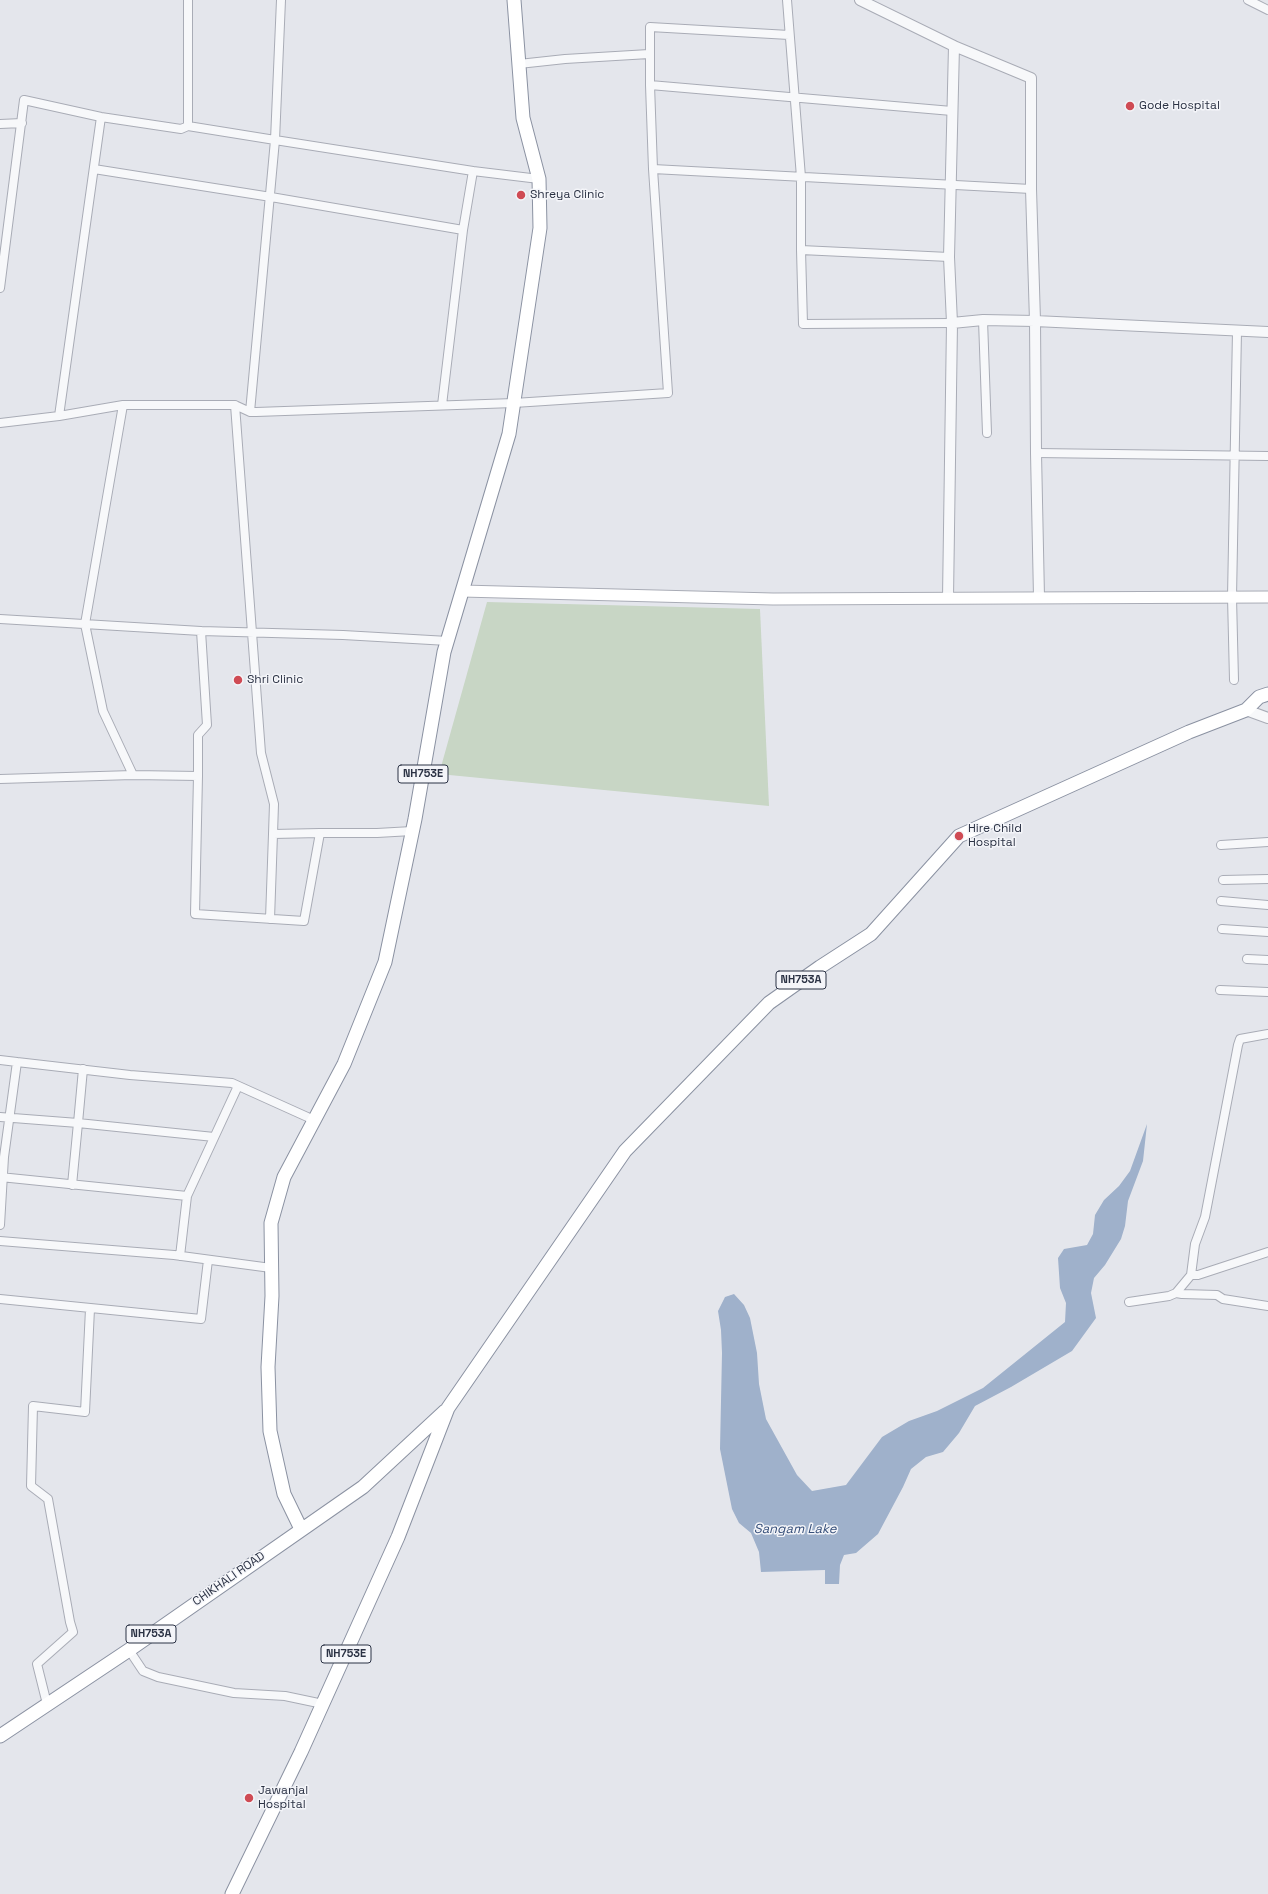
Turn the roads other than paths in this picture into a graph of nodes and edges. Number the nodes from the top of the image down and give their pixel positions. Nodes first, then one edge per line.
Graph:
1 (188, 0) edge
2 (281, 0) edge
3 (514, 0) edge
4 (787, 0) edge
5 (860, 0) edge
6 (1248, 0) edge
7 (1268, 10) edge
8 (789, 35) junction
9 (954, 46) junction
10 (649, 54) junction
11 (519, 64) junction
12 (650, 85) junction
13 (794, 99) junction
14 (952, 111) junction
15 (101, 117) junction
16 (22, 123) junction
17 (0, 124) edge
18 (188, 126) junction
19 (275, 140) junction
20 (94, 169) junction
21 (653, 169) junction
22 (473, 171) junction
23 (801, 177) junction
24 (539, 179) junction
25 (952, 184) junction
26 (1031, 189) junction
27 (271, 197) junction
28 (463, 230) junction
29 (801, 250) junction
30 (949, 257) junction
31 (0, 284) edge
32 (0, 288) edge
33 (983, 320) junction
34 (1035, 321) junction
35 (952, 323) junction
36 (1237, 331) junction
37 (1268, 332) edge
38 (514, 403) junction
39 (123, 405) junction
40 (235, 405) junction
41 (442, 405) junction
42 (250, 412) junction
43 (59, 416) junction
44 (0, 423) edge
45 (987, 433) dead end
46 (1036, 453) junction
47 (1235, 455) junction
48 (1268, 456) edge
49 (462, 591) junction
50 (1232, 597) junction
51 (1268, 597) edge
52 (948, 598) junction
53 (1039, 598) junction
54 (0, 619) edge
55 (85, 624) junction
56 (201, 631) junction
57 (252, 632) junction
58 (448, 641) junction
59 (1234, 680) dead end
60 (1268, 694) edge
61 (1246, 710) junction
62 (1268, 718) edge
63 (133, 775) junction
64 (198, 776) junction
65 (0, 779) edge
66 (412, 831) junction
67 (320, 833) junction
68 (273, 834) junction
69 (1268, 842) edge
70 (1221, 845) dead end
71 (1268, 879) edge
72 (1223, 880) dead end
73 (1221, 901) dead end
74 (1268, 905) edge
75 (270, 919) junction
76 (1222, 929) dead end
77 (1268, 932) edge
78 (1247, 959) dead end
79 (1268, 960) edge
80 (1220, 990) dead end
81 (1268, 992) edge
82 (1268, 1034) edge
83 (0, 1060) edge
84 (17, 1062) junction
85 (83, 1069) junction
86 (238, 1086) junction
87 (0, 1117) edge
88 (9, 1118) junction
89 (314, 1120) junction
90 (78, 1123) junction
91 (214, 1137) junction
92 (1, 1178) edge
93 (72, 1185) junction
94 (187, 1196) junction
95 (0, 1225) edge
96 (0, 1241) edge
97 (1268, 1252) edge
98 (180, 1256) junction
99 (208, 1260) junction
100 (271, 1268) junction
101 (1191, 1275) junction
102 (1176, 1293) junction
103 (0, 1299) edge
104 (1128, 1302) dead end
105 (1268, 1306) edge
106 (90, 1309) junction
107 (448, 1408) junction
108 (301, 1529) junction
109 (129, 1650) junction
110 (47, 1704) junction
111 (323, 1704) junction
112 (0, 1736) edge
113 (232, 1894) edge

1 - 18 street
2 - 19 street
3 - 11 highway, NH753E
4 - 8 street
5 - 9 street
6 - 7 street
8 - 10 street
8 - 13 street
9 - 14 street
9 - 26 street
10 - 11 street
10 - 12 street
11 - 24 highway, NH753E
12 - 13 street
12 - 21 street
13 - 14 street
13 - 23 street
14 - 25 street
15 - 16 street
15 - 18 street
15 - 20 street
16 - 17 street
16 - 31 street
18 - 19 street
19 - 22 street
19 - 27 street
20 - 27 street
20 - 43 street
21 - 23 street
21 - 38 street
22 - 24 street
22 - 28 street
23 - 25 street
23 - 29 street
24 - 38 highway, NH753E
25 - 26 street
25 - 30 street
26 - 34 street
27 - 28 street
27 - 42 street
28 - 41 street
29 - 30 street
29 - 35 street
30 - 35 street
31 - 32 street
33 - 34 street
33 - 35 street
33 - 45 street
34 - 36 street
34 - 46 street
35 - 52 street
36 - 37 street
36 - 47 street
38 - 41 street
38 - 49 highway, NH753E
39 - 40 street
39 - 43 street
39 - 55 street
40 - 42 street
40 - 57 street
41 - 42 street
43 - 44 street
46 - 47 street
46 - 53 street
47 - 48 street
47 - 50 street
49 - 52 main road
49 - 58 highway, NH753E
50 - 51 main road
50 - 53 main road
50 - 59 street
52 - 53 main road
54 - 55 street
55 - 56 street
55 - 63 street
56 - 57 street
56 - 64 street
57 - 58 street
57 - 68 street
58 - 66 highway, NH753E
60 - 61 highway, NH753A
61 - 62 street
61 - 107 highway, NH753A
63 - 64 street
63 - 65 street
64 - 75 street
66 - 67 street
66 - 89 highway, NH753E
67 - 68 street
67 - 75 street
68 - 75 street
69 - 70 street
71 - 72 street
73 - 74 street
76 - 77 street
78 - 79 street
80 - 81 street
82 - 101 street
83 - 84 street
84 - 85 street
84 - 88 street
85 - 86 street
85 - 90 street
86 - 89 street
86 - 91 street
87 - 88 street
88 - 90 street
88 - 92 street
89 - 100 highway, NH753E
90 - 91 street
90 - 93 street
91 - 94 street
92 - 93 street
92 - 95 street
93 - 94 street
94 - 98 street
96 - 98 street
97 - 101 street
98 - 99 street
99 - 100 street
99 - 106 street
100 - 108 highway, NH753E
101 - 102 street
102 - 104 street
102 - 105 street
103 - 106 street
106 - 110 street
107 - 108 highway, CHIKHALI ROAD / NH753A
107 - 111 highway, NH753E
108 - 109 highway, CHIKHALI ROAD / NH753A
109 - 110 highway, CHIKHALI ROAD / NH753A
109 - 111 street
110 - 112 highway, CHIKHALI ROAD / NH753A
111 - 113 highway, NH753E

